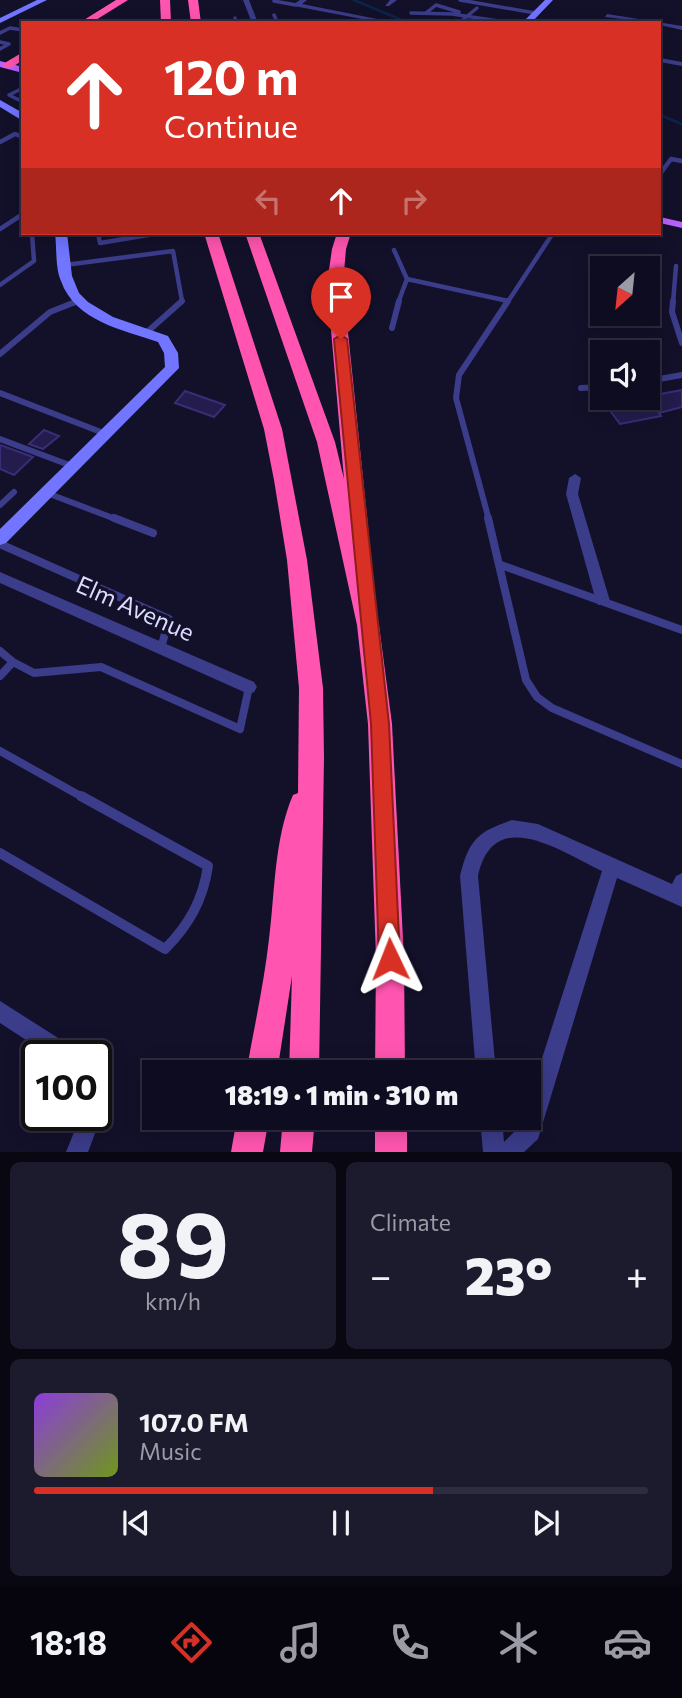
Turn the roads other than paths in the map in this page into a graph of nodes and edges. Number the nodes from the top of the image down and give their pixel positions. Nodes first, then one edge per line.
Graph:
1 (42, 0) edge
2 (123, 0) edge
3 (165, 0) edge
4 (193, 0) edge
5 (246, 0) edge
6 (304, 0) edge
7 (460, 0) edge
8 (549, 0) edge
9 (274, 1) edge
10 (296, 5) junction
11 (477, 8) dead end
12 (411, 13) dead end
13 (426, 13) junction
14 (509, 13) dead end
15 (536, 13) junction
16 (274, 15) dead end
17 (468, 15) junction
18 (607, 16) dead end
19 (0, 21) edge
20 (87, 21) edge
21 (166, 21) edge
22 (196, 21) edge
23 (254, 21) edge
24 (277, 21) edge
25 (384, 21) dead end
26 (462, 21) edge
27 (501, 21) edge
28 (528, 21) edge
29 (644, 21) edge
30 (661, 23) edge
31 (682, 28) edge
32 (21, 30) edge
33 (0, 33) edge
34 (0, 41) edge
35 (0, 49) edge
36 (21, 56) edge
37 (661, 60) edge
38 (21, 62) edge
39 (682, 64) edge
40 (2, 67) edge
41 (21, 70) edge
42 (21, 89) edge
43 (21, 101) edge
44 (0, 103) edge
45 (20, 114) edge
46 (21, 136) edge
47 (0, 142) edge
48 (682, 161) edge
49 (661, 173) edge
50 (21, 215) edge
51 (661, 220) edge
52 (682, 225) edge
53 (0, 229) edge
54 (32, 235) edge
55 (61, 235) edge
56 (98, 235) edge
57 (160, 235) edge
58 (212, 235) edge
59 (253, 235) edge
60 (343, 235) edge
61 (552, 235) edge
62 (132, 236) edge
63 (394, 250) dead end
64 (65, 265) junction
65 (676, 266) dead end
66 (407, 279) junction
67 (0, 285) edge
68 (508, 300) junction
69 (78, 301) junction
70 (392, 328) dead end
71 (146, 333) junction
72 (682, 343) edge
73 (0, 354) edge
74 (682, 375) edge
75 (660, 379) edge
76 (581, 387) dead end
77 (590, 387) edge
78 (0, 393) edge
79 (105, 435) junction
80 (0, 439) edge
81 (73, 467) junction
82 (575, 478) dead end
83 (14, 492) dead end
84 (46, 493) junction
85 (0, 505) edge
86 (2, 534) edge
87 (153, 534) dead end
88 (501, 565) junction
89 (0, 576) edge
90 (603, 601) junction
91 (368, 625) junction
92 (682, 630) edge
93 (161, 648) junction
94 (0, 651) edge
95 (13, 662) junction
96 (0, 676) edge
97 (249, 687) joint
98 (0, 751) edge
99 (312, 758) junction
100 (682, 764) edge
101 (0, 853) edge
102 (612, 866) junction
103 (681, 892) edge
104 (0, 1011) edge
105 (44, 1040) edge
106 (263, 1060) edge
107 (304, 1060) edge
108 (390, 1060) edge
109 (485, 1060) edge
110 (251, 1130) edge
111 (298, 1130) edge
112 (391, 1130) edge
113 (492, 1130) edge
114 (85, 1131) edge
115 (77, 1152) edge
116 (247, 1152) edge
117 (296, 1152) edge
118 (391, 1152) edge
119 (494, 1152) edge
120 (509, 1152) edge

1 - 19 street
2 - 20 highway
3 - 21 highway
4 - 22 highway
5 - 23 street
6 - 10 street
7 - 15 lane
8 - 15 street
9 - 10 lane
10 - 25 street
11 - 17 lane
12 - 13 lane
13 - 17 lane
13 - 17 lane
14 - 27 lane
15 - 28 street
16 - 24 lane
17 - 26 lane
17 - 27 lane
18 - 29 street
30 - 31 street
32 - 33 lane
34 - 35 lane
36 - 40 highway
37 - 39 street
38 - 40 highway
40 - 41 main road
42 - 43 lane
44 - 45 street
46 - 47 lane
48 - 49 lane
50 - 53 lane
51 - 52 main road
54 - 67 lane
55 - 64 street
56 - 62 lane
57 - 62 lane
58 - 99 highway
59 - 91 highway
60 - 91 highway
61 - 68 lane
63 - 66 lane
64 - 69 street
64 - 71 lane
65 - 72 lane
66 - 68 lane
66 - 70 lane
68 - 88 lane
69 - 71 street
69 - 73 lane
71 - 79 street
74 - 75 lane
76 - 77 lane
78 - 79 lane
79 - 81 street
80 - 81 lane
81 - 84 street
82 - 90 street
83 - 85 lane
84 - 86 street
84 - 87 lane
86 - 93 lane
88 - 90 lane
88 - 100 lane
89 - 93 street, Elm Avenue
90 - 92 lane
91 - 108 highway
93 - 97 street, Elm Avenue
94 - 95 lane
95 - 96 lane
95 - 97 lane
98 - 101 lane
99 - 106 highway
99 - 107 highway
102 - 103 street
102 - 109 street
102 - 120 street
104 - 105 street
110 - 116 highway
111 - 117 highway
112 - 118 highway
113 - 119 street
114 - 115 street

